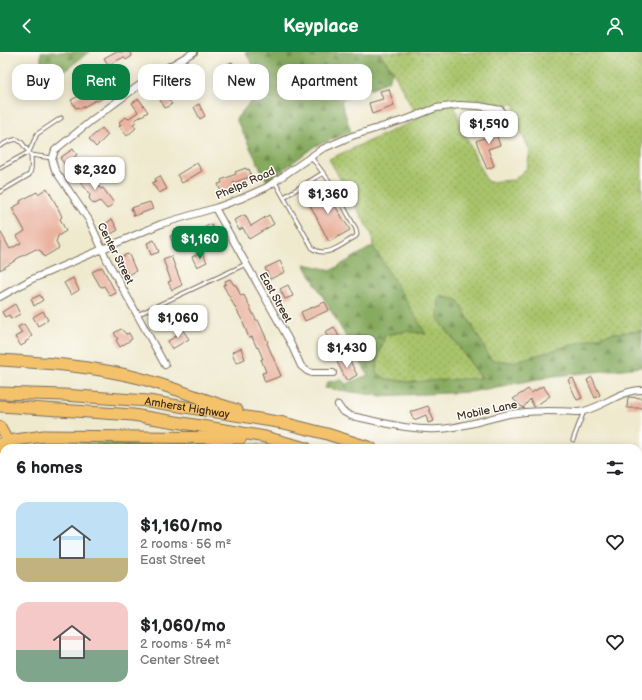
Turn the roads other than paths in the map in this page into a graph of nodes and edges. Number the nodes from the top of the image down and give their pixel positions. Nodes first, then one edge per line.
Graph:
1 (194, 52) edge
2 (501, 110) dead end
3 (62, 118) dead end
4 (0, 146) edge
5 (30, 154) junction
6 (310, 157) junction
7 (52, 158) junction
8 (0, 168) edge
9 (323, 173) junction
10 (275, 182) junction
11 (0, 192) edge
12 (284, 197) junction
13 (215, 208) junction
14 (103, 250) junction
15 (247, 264) junction
16 (0, 297) edge
17 (137, 315) junction
18 (0, 360) edge
19 (165, 365) dead end
20 (333, 372) dead end
21 (642, 390) edge
22 (0, 394) edge
23 (338, 405) dead end
24 (0, 406) edge
25 (584, 411) junction
26 (284, 423) junction
27 (0, 427) edge
28 (573, 440) dead end
29 (5, 444) edge
30 (9, 444) edge
31 (285, 444) edge
32 (290, 444) edge
33 (358, 444) edge

1 - 7 street
2 - 6 street, Phelps Road
3 - 5 lane
4 - 5 lane
5 - 7 lane
5 - 8 lane
5 - 11 lane
6 - 9 lane
6 - 10 street, Phelps Road
7 - 14 street, Center Street
9 - 12 lane
9 - 12 lane
10 - 12 lane
10 - 13 street, Phelps Road
13 - 14 street, Phelps Road
13 - 15 street, East Street
14 - 16 street, Phelps Road
14 - 17 street, Center Street
15 - 17 lane
15 - 20 street, East Street
17 - 19 street, Center Street
18 - 26 highway
21 - 25 street, Mobile Lane
22 - 26 highway, Amherst Highway
23 - 25 street, Mobile Lane
24 - 32 highway, Amherst Highway
25 - 28 lane
26 - 33 highway, Amherst Highway
27 - 29 main road
30 - 31 highway

